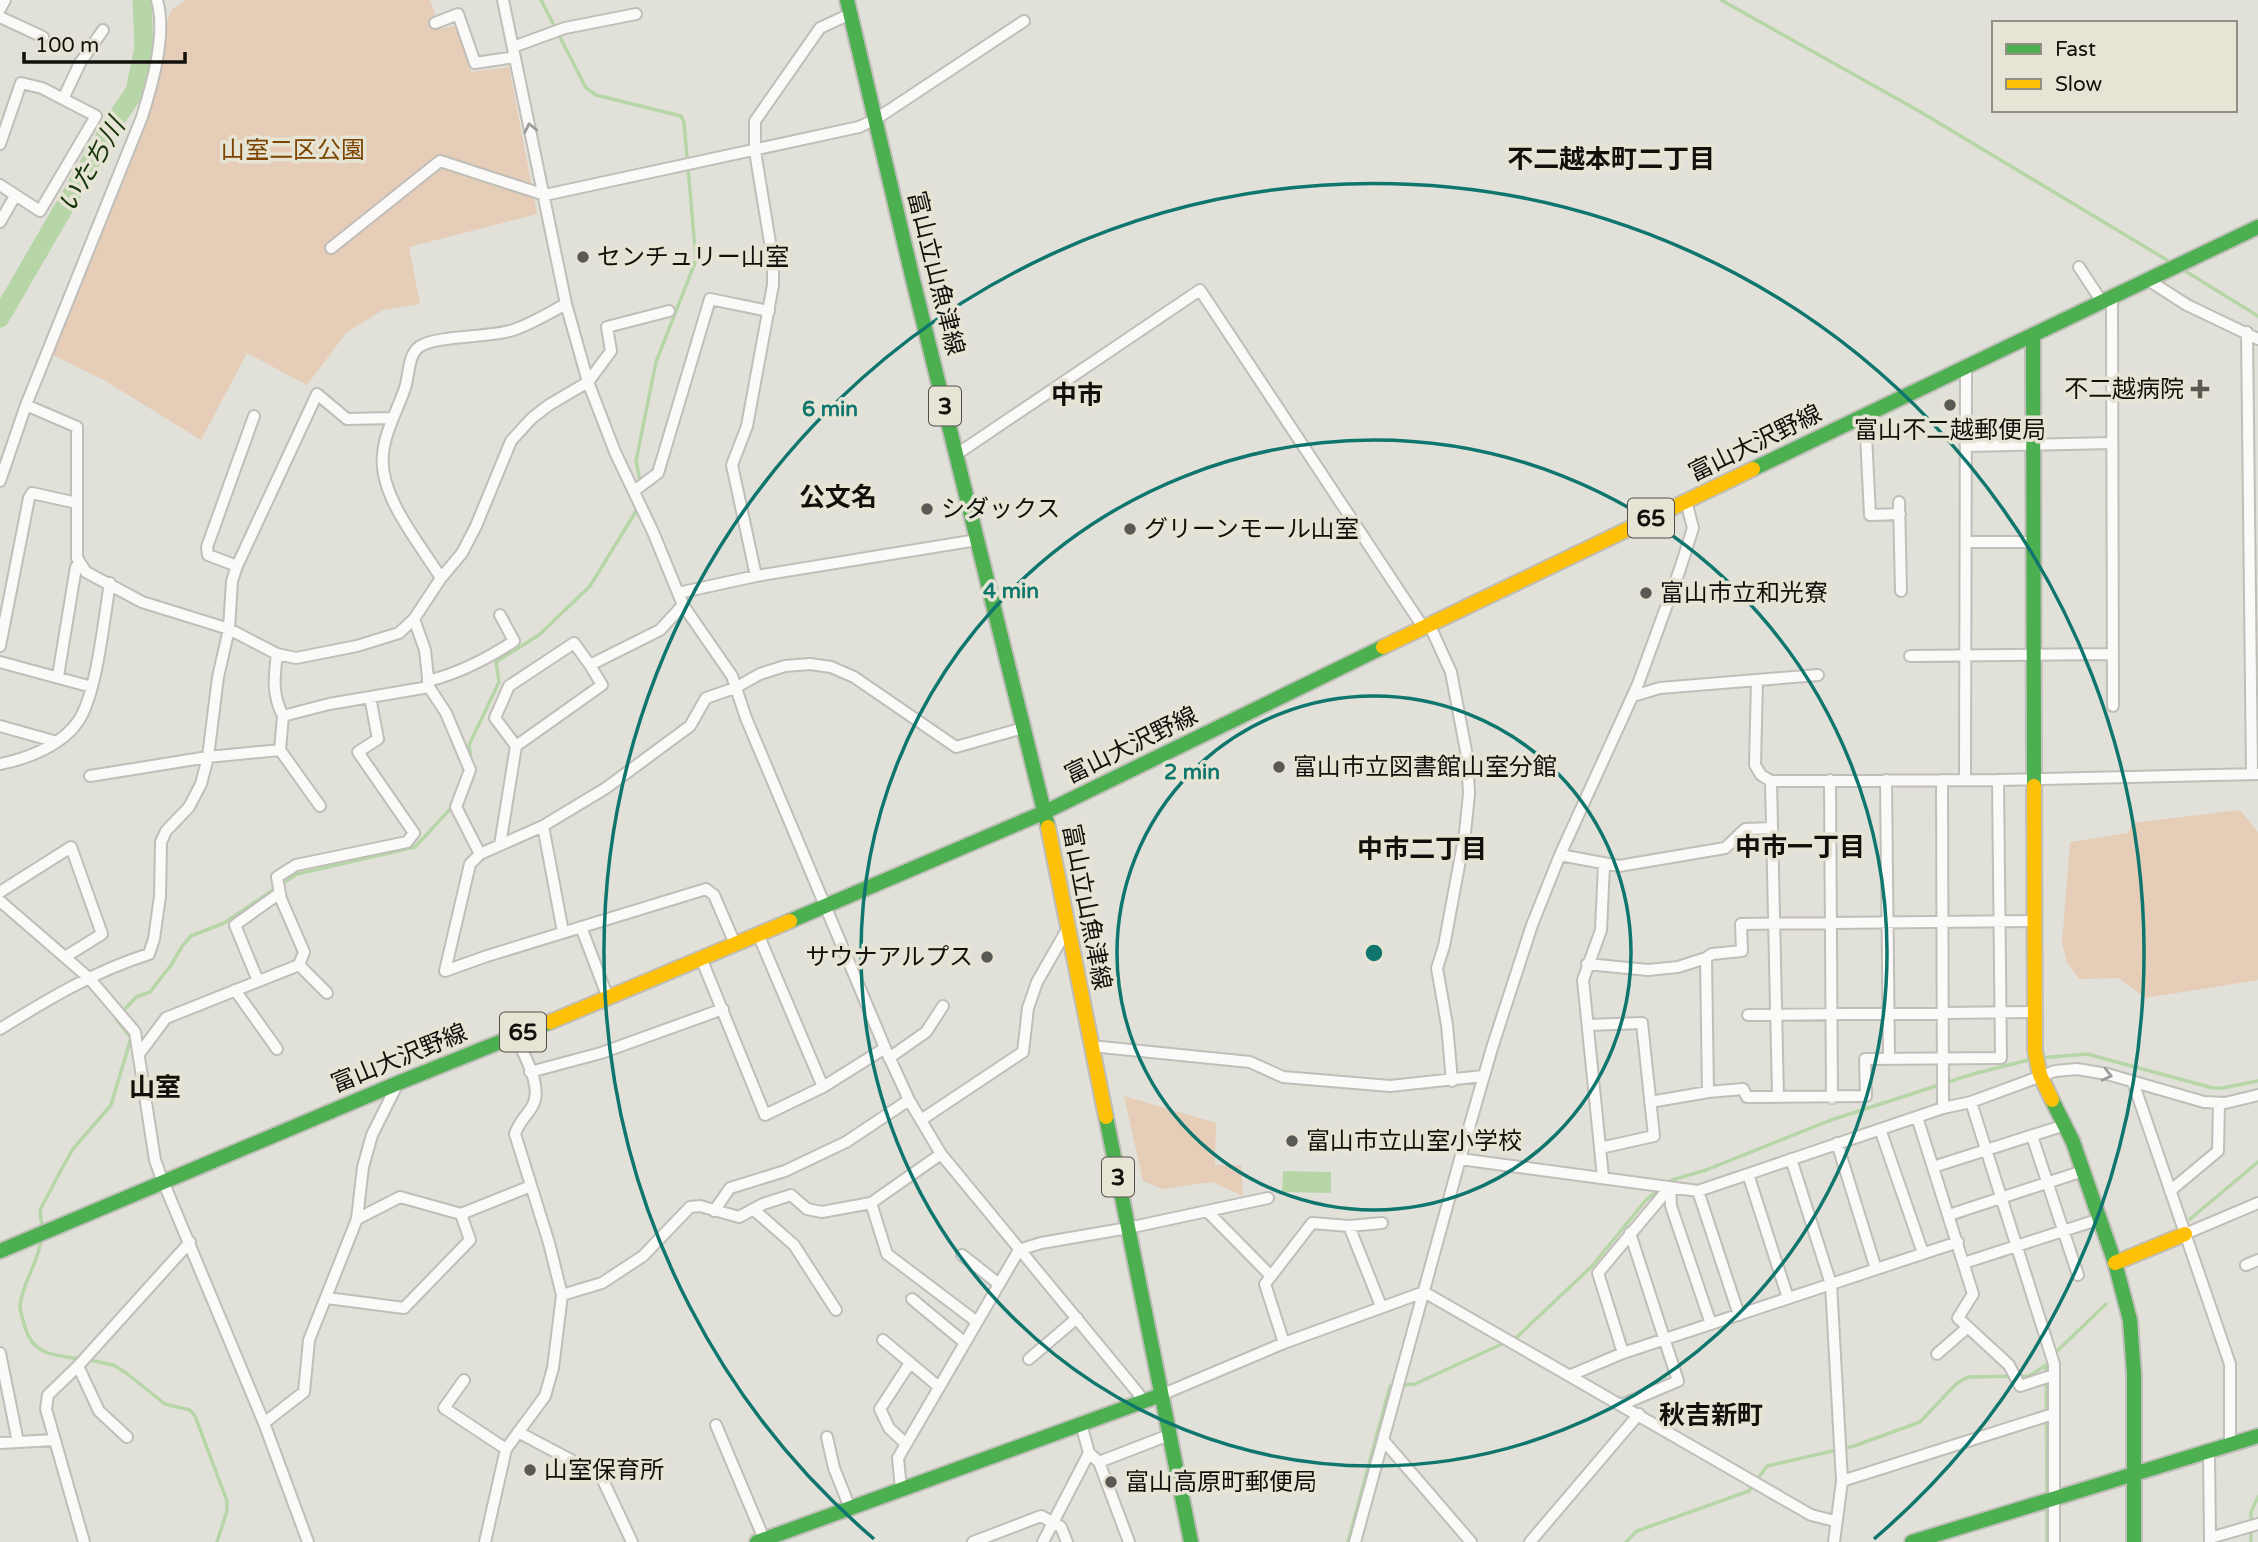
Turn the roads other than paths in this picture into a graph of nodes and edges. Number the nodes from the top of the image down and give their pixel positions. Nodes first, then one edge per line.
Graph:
1 (5, 0) edge
2 (158, 0) edge
3 (503, 0) edge
4 (849, 7) edge
5 (0, 9) edge
6 (636, 14) dead end
7 (0, 17) edge
8 (1024, 21) dead end
9 (435, 23) dead end
10 (103, 30) dead end
11 (43, 37) dead end
12 (514, 52) junction
13 (63, 99) junction
14 (876, 119) junction
15 (0, 144) edge
16 (755, 151) junction
17 (0, 184) edge
18 (545, 195) junction
19 (15, 196) junction
20 (0, 222) edge
21 (2258, 227) edge
22 (331, 248) dead end
23 (2078, 267) dead end
24 (2148, 280) junction
25 (2107, 299) junction
26 (566, 304) junction
27 (669, 311) dead end
28 (769, 311) junction
29 (2247, 332) junction
30 (2033, 335) junction
31 (2258, 339) edge
32 (1966, 367) junction
33 (588, 382) junction
34 (26, 405) junction
35 (1865, 415) junction
36 (254, 416) dead end
37 (393, 418) junction
38 (2112, 443) junction
39 (2033, 445) junction
40 (1966, 446) junction
41 (957, 454) junction
42 (0, 481) edge
43 (634, 491) junction
44 (1686, 502) junction
45 (1899, 502) dead end
46 (77, 503) junction
47 (1900, 514) junction
48 (977, 540) junction
49 (1966, 542) junction
50 (2033, 542) junction
51 (81, 564) junction
52 (237, 566) junction
53 (756, 576) junction
54 (441, 578) junction
55 (110, 583) junction
56 (1901, 591) dead end
57 (678, 593) junction
58 (683, 605) junction
59 (500, 615) dead end
60 (414, 619) junction
61 (1426, 625) junction
62 (229, 629) junction
63 (0, 646) edge
64 (277, 654) junction
65 (2113, 654) junction
66 (2033, 655) junction
67 (1910, 656) dead end
68 (1965, 656) junction
69 (0, 662) edge
70 (590, 665) junction
71 (1818, 674) dead end
72 (58, 676) junction
73 (1757, 680) junction
74 (428, 684) junction
75 (92, 687) junction
76 (735, 688) junction
77 (1633, 696) junction
78 (370, 697) junction
79 (2113, 706) dead end
80 (283, 716) junction
81 (0, 726) edge
82 (1023, 728) junction
83 (57, 743) junction
84 (516, 746) junction
85 (280, 750) junction
86 (208, 757) junction
87 (0, 765) edge
88 (2255, 774) edge
89 (90, 776) dead end
90 (2033, 779) junction
91 (1830, 780) junction
92 (1886, 780) junction
93 (1942, 780) junction
94 (1965, 780) junction
95 (1998, 780) junction
96 (1771, 781) junction
97 (320, 806) dead end
98 (1045, 812) junction
99 (543, 826) junction
100 (1772, 828) junction
101 (500, 845) junction
102 (480, 854) junction
103 (1560, 855) junction
104 (1604, 865) junction
105 (0, 892) edge
106 (280, 893) junction
107 (0, 901) edge
108 (824, 906) junction
109 (1943, 920) junction
110 (1999, 921) junction
111 (2034, 921) junction
112 (1887, 922) junction
113 (1775, 923) junction
114 (1832, 923) junction
115 (1069, 926) junction
116 (581, 927) junction
117 (564, 932) junction
118 (758, 934) junction
119 (735, 944) junction
120 (65, 957) junction
121 (701, 958) junction
122 (1706, 958) junction
123 (1587, 964) junction
124 (299, 965) junction
125 (89, 978) junction
126 (258, 981) junction
127 (235, 990) junction
128 (327, 993) dead end
129 (608, 998) junction
130 (943, 1006) dead end
131 (723, 1009) junction
132 (2036, 1012) junction
133 (1999, 1013) junction
134 (1943, 1014) junction
135 (1748, 1015) dead end
136 (1775, 1015) junction
137 (1832, 1015) junction
138 (1888, 1015) junction
139 (1588, 1025) junction
140 (0, 1029) edge
141 (515, 1035) junction
142 (1091, 1046) junction
143 (277, 1049) dead end
144 (887, 1053) junction
145 (139, 1054) junction
146 (1889, 1058) junction
147 (1944, 1059) junction
148 (530, 1072) junction
149 (2040, 1075) junction
150 (1483, 1076) junction
151 (1452, 1081) junction
152 (2133, 1082) junction
153 (398, 1083) junction
154 (823, 1087) junction
155 (1708, 1092) junction
156 (2258, 1095) edge
157 (1778, 1097) junction
158 (1832, 1098) junction
159 (909, 1100) junction
160 (1650, 1102) junction
161 (1971, 1102) junction
162 (2219, 1103) junction
163 (1943, 1108) junction
164 (1917, 1117) junction
165 (921, 1120) junction
166 (2065, 1125) junction
167 (1880, 1129) junction
168 (2032, 1136) junction
169 (1838, 1143) junction
170 (1600, 1148) junction
171 (1986, 1151) junction
172 (941, 1154) junction
173 (1460, 1159) junction
174 (1791, 1159) junction
175 (1933, 1167) junction
176 (2084, 1171) junction
177 (1748, 1174) junction
178 (1603, 1177) junction
179 (163, 1182) junction
180 (2048, 1182) junction
181 (531, 1186) junction
182 (1670, 1187) junction
183 (1698, 1191) junction
184 (2170, 1191) junction
185 (1268, 1198) dead end
186 (2001, 1198) junction
187 (871, 1203) junction
188 (2258, 1203) edge
189 (753, 1209) junction
190 (714, 1211) junction
191 (1207, 1211) junction
192 (461, 1213) junction
193 (1949, 1215) junction
194 (357, 1219) junction
195 (2100, 1219) junction
196 (1382, 1223) dead end
197 (1349, 1226) junction
198 (1128, 1228) junction
199 (2064, 1231) junction
200 (1630, 1233) junction
201 (2185, 1234) junction
202 (1958, 1241) junction
203 (190, 1242) junction
204 (2016, 1246) junction
205 (1019, 1250) junction
206 (0, 1251) edge
207 (1923, 1253) junction
208 (962, 1255) dead end
209 (2258, 1260) edge
210 (1964, 1263) junction
211 (2115, 1264) junction
212 (2246, 1265) dead end
213 (1876, 1269) junction
214 (2078, 1275) dead end
215 (1271, 1276) junction
216 (999, 1284) junction
217 (1831, 1284) junction
218 (1424, 1292) junction
219 (562, 1295) junction
220 (327, 1298) junction
221 (1788, 1298) junction
222 (912, 1299) dead end
223 (1381, 1306) junction
224 (836, 1310) dead end
225 (1739, 1315) junction
226 (1077, 1318) junction
227 (977, 1322) junction
228 (1711, 1324) junction
229 (1968, 1327) junction
230 (1664, 1339) junction
231 (883, 1340) dead end
232 (964, 1343) junction
233 (1284, 1343) junction
234 (0, 1353) edge
235 (1623, 1353) junction
236 (1937, 1354) dead end
237 (1029, 1359) dead end
238 (910, 1363) junction
239 (78, 1366) junction
240 (1571, 1375) junction
241 (2053, 1375) junction
242 (464, 1380) dead end
243 (939, 1387) junction
244 (1161, 1395) junction
245 (1143, 1402) junction
246 (1621, 1405) junction
247 (2053, 1413) junction
248 (1639, 1415) junction
249 (264, 1423) junction
250 (1081, 1424) junction
251 (716, 1425) dead end
252 (519, 1432) junction
253 (1169, 1435) junction
254 (2258, 1436) edge
255 (127, 1437) dead end
256 (827, 1437) dead end
257 (54, 1440) junction
258 (1384, 1441) junction
259 (18, 1442) junction
260 (0, 1443) edge
261 (906, 1444) junction
262 (2230, 1445) junction
263 (506, 1449) junction
264 (2209, 1451) junction
265 (1088, 1453) junction
266 (1099, 1462) junction
267 (2134, 1474) junction
268 (1842, 1481) junction
269 (901, 1489) junction
270 (2056, 1498) junction
271 (850, 1508) junction
272 (1835, 1521) junction
273 (1052, 1522) junction
274 (2258, 1524) edge
275 (2210, 1540) edge
276 (760, 1541) edge
277 (83, 1542) edge
278 (308, 1542) edge
279 (485, 1542) edge
280 (632, 1542) edge
281 (973, 1542) edge
282 (1042, 1542) edge
283 (1067, 1542) edge
284 (1129, 1542) edge
285 (1191, 1542) edge
286 (1355, 1542) edge
287 (1471, 1542) edge
288 (1530, 1542) edge
289 (1834, 1542) edge
290 (1912, 1542) edge
291 (2054, 1542) edge
292 (2134, 1542) edge

1 - 5 street
2 - 34 street
3 - 12 street
4 - 14 main road, 富山立山魚津線 / 3
4 - 16 street
6 - 12 street
7 - 11 street
8 - 14 street
9 - 12 street
10 - 13 street
18 -> 12 street
13 - 15 street
13 - 19 street
14 - 16 street
14 - 41 main road, 富山立山魚津線 / 3
16 - 18 street
16 - 28 street
17 - 19 street
18 - 22 street
18 - 26 street
19 - 20 street
21 - 24 main road, 富山大沢野線 / 65
23 - 25 street
24 - 25 main road, 富山大沢野線 / 65
24 - 29 street
25 - 30 main road, 富山大沢野線 / 65
25 - 38 street
26 - 33 street
26 - 37 street
27 - 33 street
28 - 43 street
28 - 53 street
29 - 31 street
29 - 88 street
30 - 32 main road, 富山大沢野線 / 65
30 - 39 main road
32 - 35 main road, 富山大沢野線 / 65
32 - 40 street
33 - 43 street
33 - 54 street
34 - 42 street
34 - 46 street
35 - 44 main road, 富山大沢野線 / 65
35 - 47 street
36 - 52 street
37 - 52 street
37 - 54 street
38 - 39 street
38 - 65 street
39 - 40 street
39 - 50 main road
40 - 49 street
41 - 48 main road, 富山立山魚津線 / 3
41 - 61 street
43 - 57 street
44 - 61 main road, 富山大沢野線 / 65
44 - 77 street
45 - 47 street
46 - 51 street
46 - 63 street
47 - 56 street
48 - 53 street
48 - 82 main road, 富山立山魚津線 / 3
49 - 50 street
49 - 68 street
50 - 66 main road
51 - 55 street
51 - 72 street
52 - 62 street
53 - 57 street
54 - 60 street
55 - 62 street
55 - 75 street
57 - 58 street
58 - 70 street
58 - 76 street
59 - 74 street
60 - 64 street
60 - 74 street
61 - 98 main road, 富山大沢野線 / 65
61 - 151 street
62 - 64 street
62 - 86 street
64 - 80 street
65 - 66 street
65 - 79 street
66 - 68 street
66 - 90 main road
67 - 68 street
68 - 94 street
69 - 72 street
70 - 84 street
70 - 84 street
71 - 73 street
72 - 75 street
73 - 77 street
73 - 96 street
74 - 78 street
74 - 102 street
75 - 83 street
76 - 82 street
76 - 99 street
76 - 108 street
77 - 103 street
78 - 80 street
78 - 106 street
80 - 85 street
81 - 83 street
82 - 98 main road, 富山立山魚津線 / 3
83 - 87 street
84 - 101 street
85 - 86 street
85 - 97 street
86 - 89 street
86 - 125 street
88 - 90 street
90 - 95 street
90 - 111 main road
91 - 92 street
91 - 96 street
91 - 114 street
92 - 93 street
92 - 112 street
93 - 94 street
93 - 109 street
94 - 95 street
95 - 110 street
96 - 100 street
98 - 108 main road, 富山大沢野線 / 65
98 - 115 main road, 富山立山魚津線 / 3
99 - 101 street
99 - 117 street
100 - 104 street
100 - 113 street
101 - 102 street
102 - 117 street
103 - 104 street
103 - 150 street
104 - 123 street
105 - 120 street
106 - 124 street
106 - 126 street
107 - 120 street
108 - 118 main road, 富山大沢野線 / 65
108 - 144 street
109 - 110 street
109 - 112 street
109 - 134 street
110 - 111 street
110 - 133 street
111 - 132 main road
112 - 114 street
112 - 138 street
113 - 114 street
113 - 122 street
113 - 136 street
114 - 137 street
115 - 142 main road, 富山立山魚津線 / 3
115 - 165 street
116 - 117 street
116 - 119 street
116 - 129 street
118 - 119 main road, 富山大沢野線 / 65
118 - 154 street
119 - 121 main road, 富山大沢野線 / 65
120 - 125 street
121 - 129 main road, 富山大沢野線 / 65
121 - 131 street
122 - 123 street
122 - 155 street
123 - 139 street
124 - 126 street
124 - 128 street
125 - 140 street
125 - 145 street
126 - 127 street
127 - 143 street
127 - 145 street
129 - 141 main road, 富山大沢野線 / 65
130 - 144 street
131 - 148 street
131 - 154 street
132 - 133 street
132 - 149 main road
133 - 134 street
133 - 147 street
134 - 138 street
134 - 147 street
135 - 136 street
136 - 137 street
136 - 157 street
137 - 138 street
137 - 158 street
138 - 146 street
139 - 160 street
139 - 170 street
141 - 148 street
141 - 153 main road, 富山大沢野線 / 65
142 - 151 street
142 - 198 main road, 富山立山魚津線 / 3
144 - 154 street
144 - 159 street
145 - 179 street
146 - 147 street
146 - 158 street
147 - 163 street
148 - 181 street
149 -> 152 street
149 - 161 street
149 - 166 main road
150 - 151 street
150 - 173 street
152 - 162 street
152 - 184 street
153 - 179 main road, 富山大沢野線 / 65
153 - 194 street
155 - 157 street
155 - 160 street
156 - 162 street
157 - 158 street
159 - 165 street
159 - 190 street
160 - 170 street
161 - 163 street
161 - 171 street
162 - 184 street
163 - 164 street
164 - 167 street
164 - 175 street
165 - 172 street
166 - 168 street
166 - 176 main road
167 - 169 street
167 - 207 street
168 - 171 street
168 - 180 street
169 - 174 street
169 - 213 street
170 - 178 street
171 - 175 street
171 - 186 street
172 - 187 street
172 - 205 street
173 - 178 street
173 - 218 street
174 - 177 street
174 - 217 street
175 - 193 street
176 - 180 street
176 - 195 main road
177 - 183 street
177 - 221 street
178 - 182 street
179 - 203 street
179 - 206 main road, 富山大沢野線 / 65
180 - 186 street
180 - 199 street
181 - 192 street
181 - 219 street
182 - 183 street
182 - 200 street
182 - 228 street
183 - 225 street
184 - 201 street
185 - 191 street
186 - 193 street
186 - 204 street
187 - 189 street
187 - 227 street
188 - 201 street
189 - 190 street
189 - 224 street
190 - 219 street
191 - 198 street
191 - 215 street
192 - 194 street
192 - 220 street
193 - 202 street
194 - 220 street
195 - 199 street
195 - 211 main road
196 - 197 street
197 - 215 street
197 - 223 street
198 - 205 street
198 - 244 main road, 富山立山魚津線 / 3
199 - 204 street
199 - 214 street
200 - 230 street
200 - 235 street
201 - 211 main road
201 - 262 street
202 - 207 street
202 - 210 street
203 - 239 street
203 - 249 street
204 - 210 street
204 - 241 street
205 - 216 street
205 - 226 street
207 - 213 street
208 - 216 street
209 - 212 street
210 - 229 street
211 - 267 main road
213 - 217 street
215 - 233 street
216 - 227 street
217 - 221 street
217 - 268 street
218 - 223 street
218 - 240 street
218 - 258 street
219 - 252 street
220 - 249 street
221 - 225 street
222 - 232 street
223 - 233 street
225 - 228 street
226 - 237 street
226 - 245 street
227 - 232 street
228 - 230 street
229 - 236 street
229 - 241 street
230 - 235 street
230 - 246 street
231 - 238 street
232 - 243 street
233 - 244 street
234 - 259 street
235 - 240 street
238 - 243 street
238 - 261 street
239 - 255 street
239 - 257 street
240 - 246 street
241 - 247 street
242 - 263 street
243 - 261 street
244 - 245 main road
244 - 253 main road, 富山立山魚津線 / 3
245 - 250 main road
246 - 248 street
247 - 268 street
247 - 270 street
248 - 272 street
248 - 288 street
249 - 278 street
250 - 265 street
250 - 269 main road
251 - 276 street
252 - 263 street
252 - 280 street
253 - 266 street
253 - 285 main road, 富山立山魚津線 / 3
254 - 262 main road
256 - 271 street
257 - 259 street
257 - 277 street
258 - 286 street
258 - 287 street
259 - 260 street
261 - 269 street
262 - 264 main road
263 - 279 street
264 - 267 main road
264 - 275 street
265 - 266 street
265 - 273 street
266 - 284 street
267 - 270 main road
267 - 292 main road
268 - 272 street
269 - 271 main road
270 - 290 main road
270 - 291 street
271 - 276 main road
272 - 289 street
273 - 281 street
273 - 282 street
273 - 283 street
274 - 275 street

